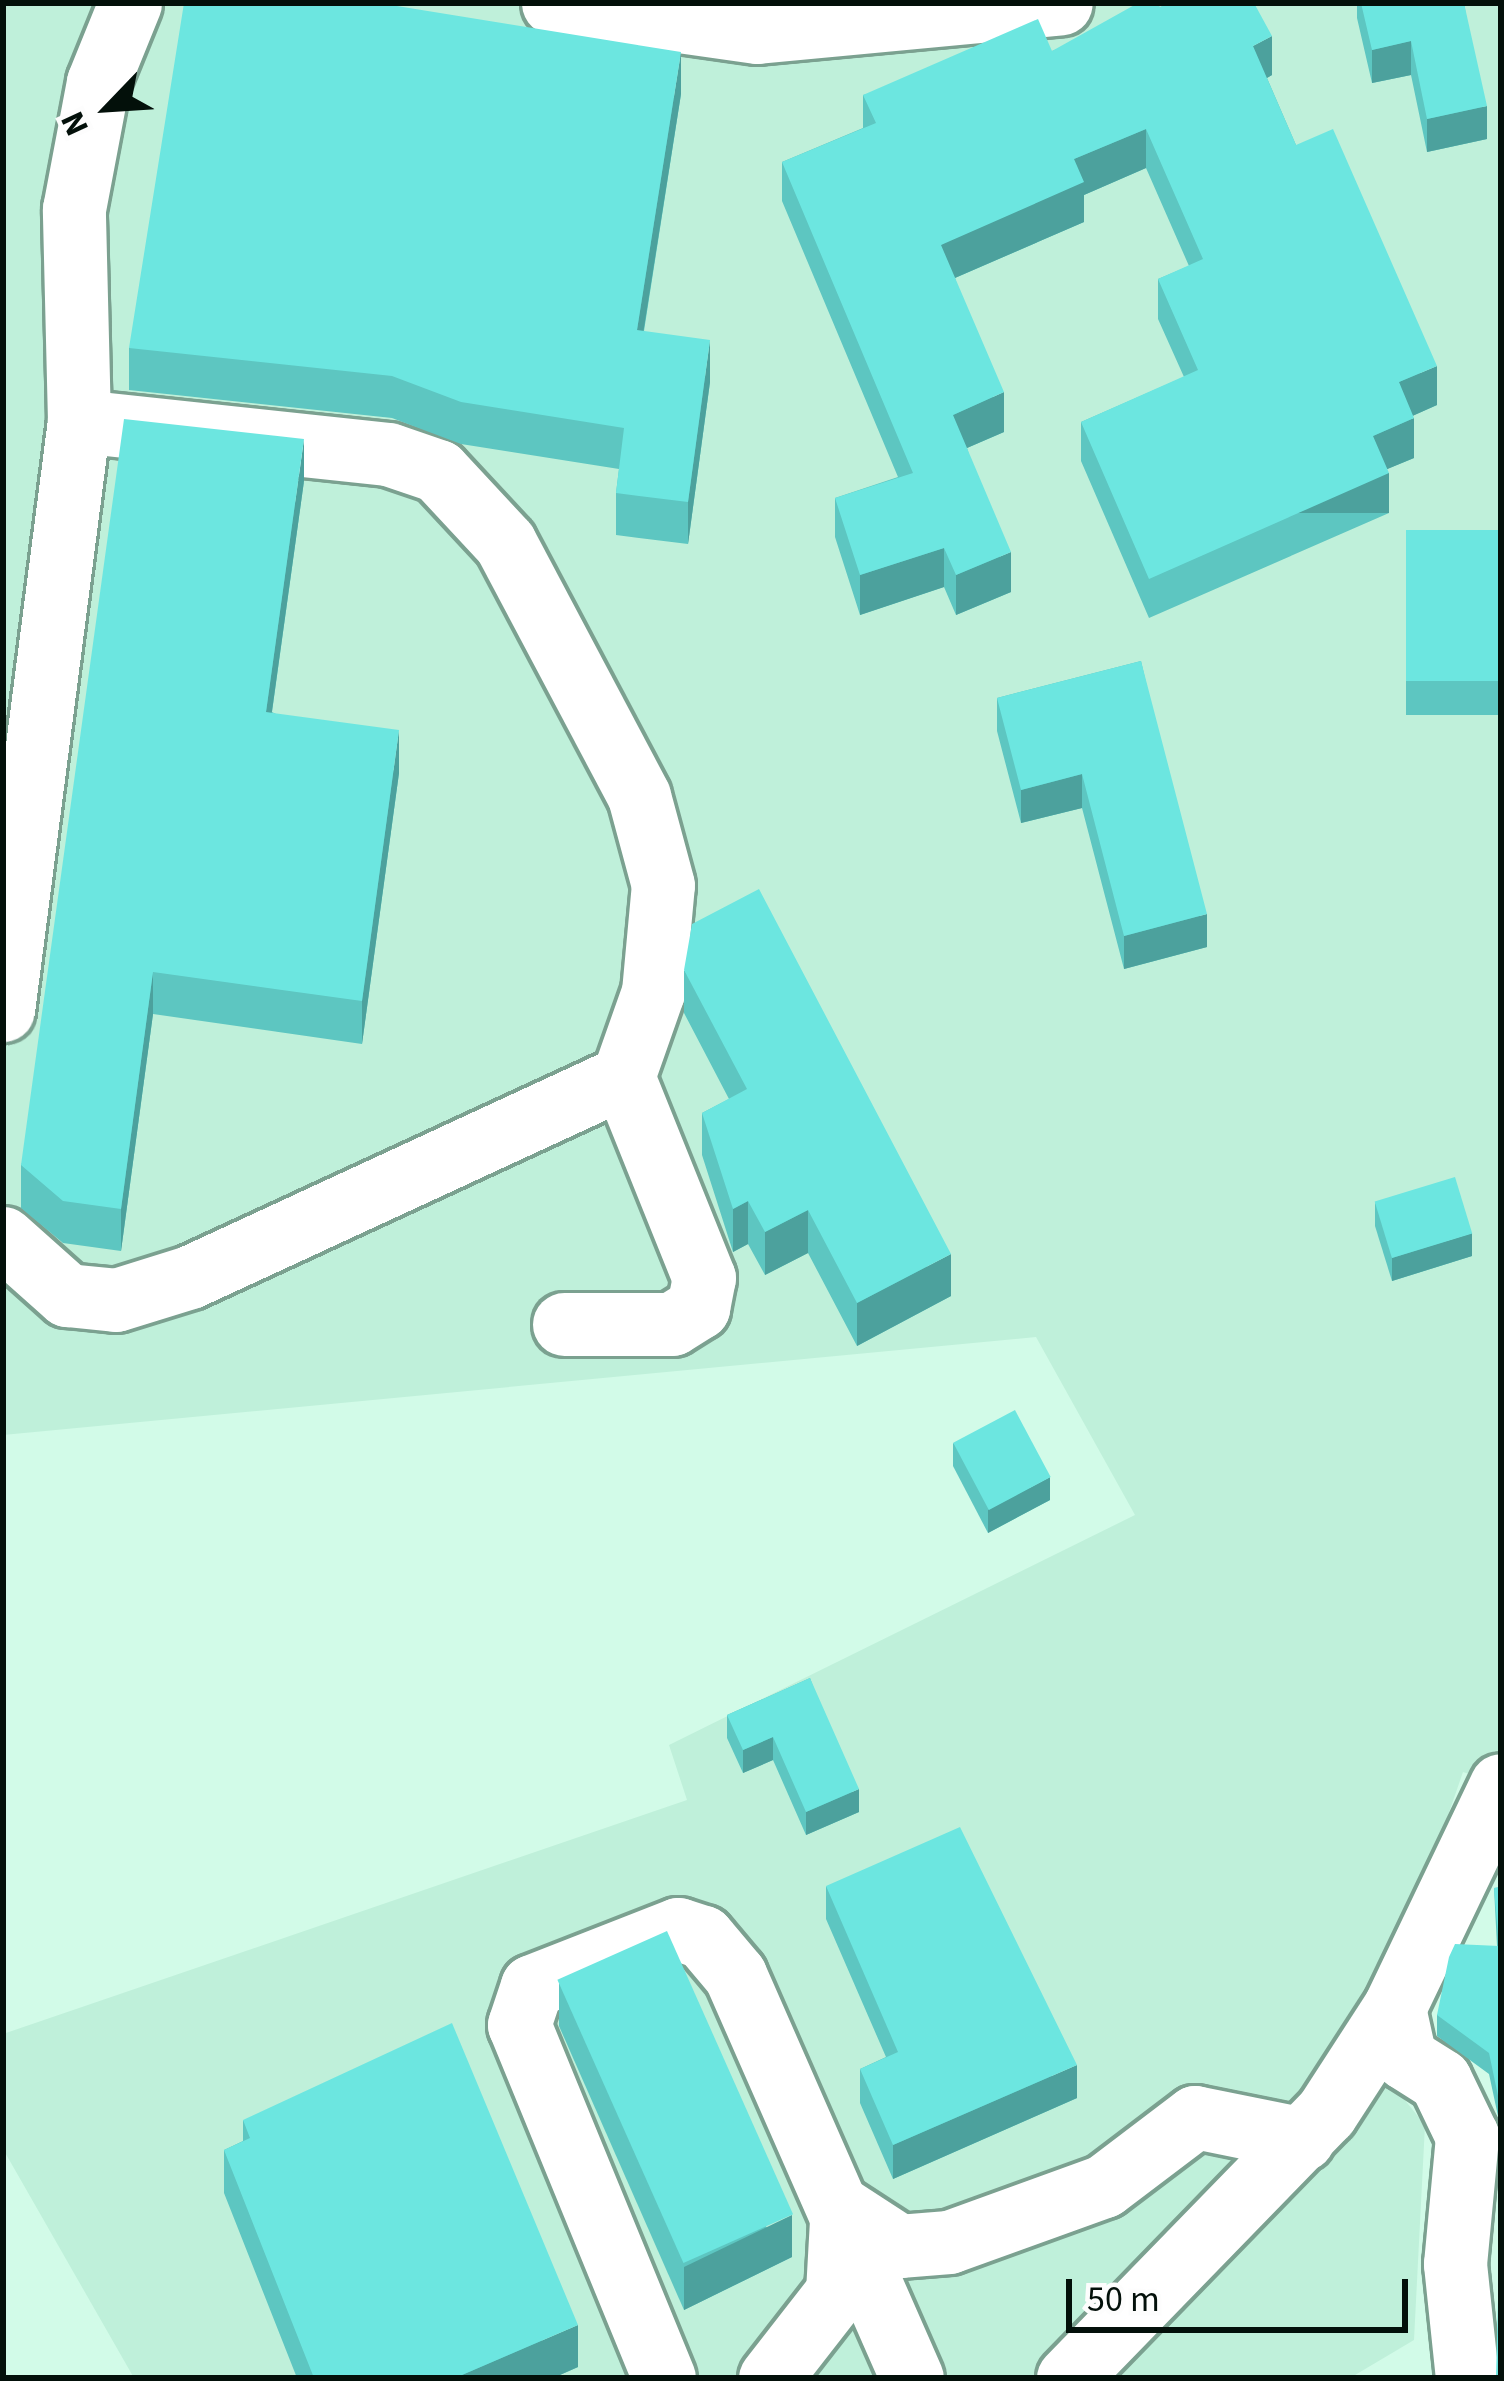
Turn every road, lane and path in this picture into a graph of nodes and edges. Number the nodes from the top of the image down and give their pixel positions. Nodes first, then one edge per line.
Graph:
1 (130, 3) edge
2 (553, 3) edge
3 (1061, 3) edge
4 (79, 421) junction
5 (3, 1010) edge
6 (622, 1077) junction
7 (3, 1238) edge
8 (564, 1324) dead end
9 (1501, 1785) edge
10 (1394, 2008) junction
11 (1303, 2139) junction
12 (839, 2207) junction
13 (664, 2378) edge
14 (770, 2378) edge
15 (912, 2378) edge
16 (1068, 2378) edge
17 (1467, 2378) edge

1 - 4 street
2 - 3 street
4 - 5 street
4 - 6 street
6 - 7 street
6 - 8 street
9 - 10 street
10 - 11 street
10 - 17 street
11 - 12 street
11 - 16 street
12 - 13 street
12 - 14 street
12 - 15 street

